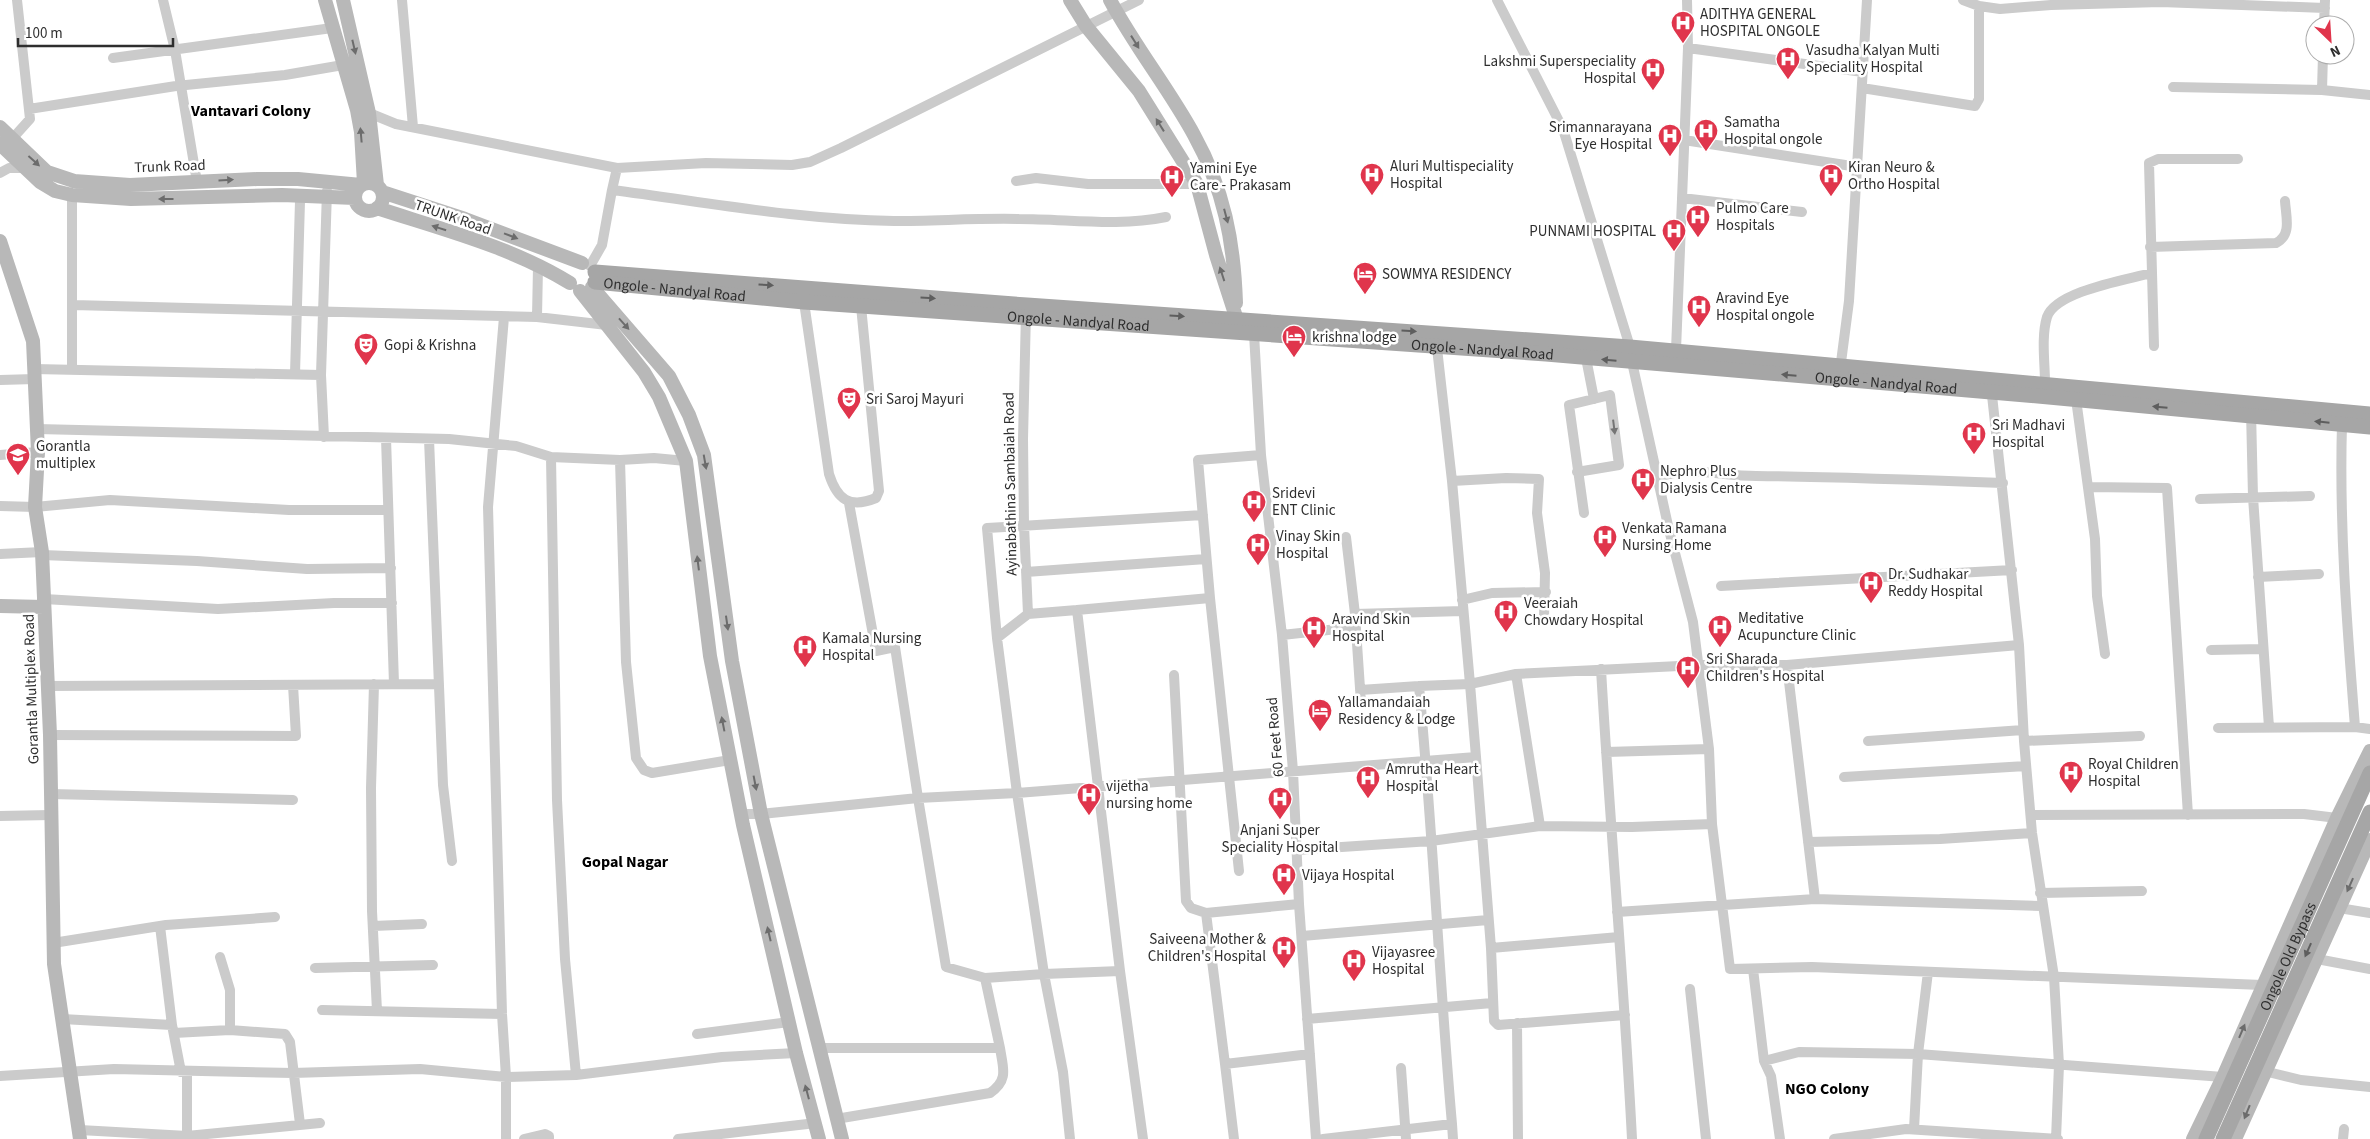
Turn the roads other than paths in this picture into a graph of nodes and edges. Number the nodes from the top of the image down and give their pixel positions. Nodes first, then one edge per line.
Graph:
1 (17, 0) edge
2 (163, 0) edge
3 (325, 0) edge
4 (343, 0) edge
5 (402, 0) edge
6 (1070, 0) edge
7 (1139, 0) edge
8 (1497, 0) edge
9 (1687, 0) edge
10 (1867, 0) edge
11 (1963, 0) edge
12 (2325, 4) edge
13 (1113, 6) edge
14 (1979, 6) junction
15 (1086, 26) junction
16 (332, 28) junction
17 (1688, 48) junction
18 (175, 50) junction
19 (113, 58) dead end
20 (343, 65) junction
21 (2323, 65) edge
22 (1863, 72) junction
23 (181, 86) junction
24 (2173, 87) dead end
25 (1862, 88) junction
26 (2322, 90) junction
27 (2370, 94) edge
28 (29, 109) junction
29 (363, 114) junction
30 (0, 127) edge
31 (413, 127) junction
32 (1684, 140) junction
33 (6, 142) edge
34 (2238, 159) dead end
35 (1858, 167) junction
36 (25, 168) junction
37 (617, 168) junction
38 (0, 173) edge
39 (1016, 181) dead end
40 (197, 182) junction
41 (327, 182) junction
42 (1197, 184) junction
43 (371, 186) junction
44 (612, 190) junction
45 (72, 195) junction
46 (326, 197) junction
47 (354, 198) junction
48 (1682, 198) junction
49 (300, 201) dead end
50 (2285, 201) dead end
51 (377, 208) junction
52 (1802, 212) dead end
53 (1166, 217) dead end
54 (0, 241) edge
55 (2150, 247) junction
56 (538, 266) junction
57 (2151, 273) junction
58 (586, 278) junction
59 (804, 302) junction
60 (73, 305) junction
61 (861, 306) junction
62 (296, 312) junction
63 (1026, 312) junction
64 (324, 313) junction
65 (504, 316) junction
66 (537, 317) junction
67 (607, 325) junction
68 (1237, 326) junction
69 (1254, 328) junction
70 (2154, 346) dead end
71 (1547, 347) junction
72 (1437, 348) junction
73 (1676, 350) junction
74 (1631, 354) junction
75 (1586, 358) junction
76 (72, 370) junction
77 (1840, 372) junction
78 (35, 374) junction
79 (295, 374) junction
80 (321, 375) junction
81 (0, 380) edge
82 (2045, 383) junction
83 (1991, 385) junction
84 (1594, 398) junction
85 (2076, 399) junction
86 (2251, 409) junction
87 (2370, 414) edge
88 (2342, 424) junction
89 (2370, 427) edge
90 (37, 429) junction
91 (324, 437) junction
92 (386, 438) junction
93 (429, 439) junction
94 (493, 444) junction
95 (38, 452) junction
96 (0, 455) edge
97 (1261, 455) junction
98 (551, 457) junction
99 (620, 460) junction
100 (686, 461) junction
101 (1577, 472) junction
102 (1658, 478) junction
103 (1452, 481) junction
104 (2003, 483) junction
105 (2089, 487) junction
106 (2310, 496) dead end
107 (2253, 497) junction
108 (2200, 499) dead end
109 (849, 503) junction
110 (0, 506) edge
111 (35, 506) junction
112 (388, 510) junction
113 (1584, 513) dead end
114 (1202, 515) junction
115 (1024, 525) junction
116 (1346, 537) dead end
117 (0, 554) edge
118 (42, 554) junction
119 (1206, 559) junction
120 (391, 568) junction
121 (2012, 570) junction
122 (1026, 572) junction
123 (2319, 574) dead end
124 (2258, 577) junction
125 (1721, 586) dead end
126 (1546, 592) junction
127 (1210, 598) junction
128 (1462, 600) junction
129 (44, 603) junction
130 (392, 603) junction
131 (0, 606) edge
132 (1077, 610) junction
133 (1463, 611) junction
134 (1028, 614) junction
135 (1355, 614) junction
136 (1544, 618) dead end
137 (1356, 627) junction
138 (1282, 635) junction
139 (997, 638) junction
140 (2019, 645) junction
141 (2263, 649) junction
142 (2211, 650) dead end
143 (2104, 654) dead end
144 (1787, 664) junction
145 (1700, 665) junction
146 (1601, 669) junction
147 (1516, 674) junction
148 (1174, 675) dead end
149 (374, 684) junction
150 (394, 684) junction
151 (439, 684) junction
152 (1470, 684) junction
153 (293, 685) junction
154 (47, 686) junction
155 (1420, 686) junction
156 (1360, 690) junction
157 (1361, 703) dead end
158 (2269, 727) junction
159 (2355, 727) junction
160 (2218, 728) dead end
161 (2370, 729) edge
162 (2024, 730) junction
163 (50, 736) junction
164 (2140, 736) dead end
165 (1868, 741) dead end
166 (2024, 741) junction
167 (1709, 749) junction
168 (2370, 751) edge
169 (1606, 752) junction
170 (1476, 757) junction
171 (730, 760) junction
172 (1426, 761) junction
173 (2026, 766) junction
174 (1293, 771) junction
175 (2370, 773) edge
176 (1229, 777) junction
177 (1844, 777) dead end
178 (1178, 781) junction
179 (1099, 787) junction
180 (1017, 793) junction
181 (50, 794) junction
182 (918, 798) junction
183 (293, 800) dead end
184 (2370, 812) edge
185 (741, 814) junction
186 (761, 814) junction
187 (51, 815) junction
188 (2031, 815) junction
189 (2188, 815) junction
190 (0, 816) edge
191 (2338, 818) junction
192 (1712, 824) junction
193 (1540, 826) junction
194 (1610, 827) junction
195 (2032, 833) junction
196 (1482, 835) junction
197 (2370, 840) edge
198 (1431, 842) junction
199 (1808, 842) junction
200 (1297, 850) junction
201 (452, 861) dead end
202 (1240, 871) dead end
203 (2142, 891) dead end
204 (2040, 893) junction
205 (1815, 899) junction
206 (1299, 904) junction
207 (1722, 905) junction
208 (2042, 906) junction
209 (2334, 907) junction
210 (1617, 912) junction
211 (1206, 913) junction
212 (2370, 913) edge
213 (274, 917) dead end
214 (1488, 920) junction
215 (422, 924) dead end
216 (1436, 925) junction
217 (160, 926) junction
218 (373, 926) junction
219 (1302, 936) junction
220 (1619, 937) junction
221 (53, 943) junction
222 (1491, 948) junction
223 (220, 957) dead end
224 (2317, 959) junction
225 (433, 965) dead end
226 (377, 966) junction
227 (315, 968) dead end
228 (2370, 969) edge
229 (1753, 970) junction
230 (1120, 971) junction
231 (1928, 972) junction
232 (1044, 974) junction
233 (2054, 977) junction
234 (985, 978) junction
235 (2262, 985) junction
236 (1690, 989) dead end
237 (1492, 1003) junction
238 (1441, 1006) junction
239 (322, 1010) dead end
240 (377, 1012) junction
241 (502, 1014) junction
242 (1625, 1015) junction
243 (62, 1019) junction
244 (1307, 1019) junction
245 (789, 1022) junction
246 (1517, 1023) junction
247 (173, 1029) junction
248 (230, 1030) junction
249 (697, 1034) dead end
250 (818, 1048) junction
251 (1000, 1048) junction
252 (796, 1053) junction
253 (1310, 1054) junction
254 (1918, 1054) junction
255 (1764, 1061) junction
256 (1225, 1064) junction
257 (2059, 1065) junction
258 (1400, 1068) dead end
259 (69, 1071) junction
260 (184, 1072) junction
261 (2264, 1072) junction
262 (293, 1073) junction
263 (576, 1075) junction
264 (0, 1076) edge
265 (506, 1077) junction
266 (2223, 1077) junction
267 (2370, 1087) edge
268 (836, 1119) junction
269 (816, 1123) junction
270 (300, 1124) junction
271 (320, 1124) dead end
272 (1452, 1124) junction
273 (1914, 1129) junction
274 (80, 1134) edge
275 (1406, 1134) edge
276 (1977, 1136) edge
277 (187, 1138) edge
278 (506, 1139) edge
279 (524, 1139) edge
280 (549, 1139) edge
281 (678, 1139) edge
282 (819, 1139) edge
283 (842, 1139) edge
284 (1070, 1139) edge
285 (1144, 1139) edge
286 (1234, 1139) edge
287 (1316, 1139) edge
288 (1323, 1139) edge
289 (1453, 1139) edge
290 (1518, 1139) edge
291 (1632, 1139) edge
292 (1706, 1139) edge
293 (1780, 1139) edge
294 (1834, 1139) edge
295 (2057, 1139) edge
296 (2193, 1139) edge
297 (2206, 1139) edge
298 (2223, 1139) edge
299 (2235, 1139) edge

1 - 28 street
2 - 18 street
3 - 16 main road
4 -> 29 main road
5 - 31 street
6 - 15 main road
7 - 13 street
8 - 74 street
9 - 17 street
10 - 22 street
11 - 14 street
12 - 14 street
13 - 15 street
13 -> 68 main road
14 - 25 street
15 - 37 street
42 -> 15 main road
16 - 18 street
16 - 20 main road
17 - 22 street
17 - 32 street
18 - 19 street
18 - 23 street
20 - 23 street
20 - 29 main road
21 - 26 street
22 - 25 street
23 - 28 street
23 - 40 street
24 - 26 street
25 - 35 street
26 - 27 street
28 - 33 street
29 - 31 street
29 - 43 main road
30 - 33 main road, Trunk Road
31 - 37 street
32 - 35 street
32 - 48 street
33 - 36 main road, Trunk Road
33 -> 40 main road, Trunk Road
34 - 55 street
35 - 77 street
36 - 38 street
36 - 45 main road, Trunk Road
37 - 44 street
39 - 42 street
40 -> 41 main road, Trunk Road
41 - 43 main road, Trunk Road
41 - 46 street
68 -> 42 main road
43 - 47 main road
43 - 51 main road
43 -> 58 main road, Trunk Road
44 - 53 street
44 - 58 street
46 -> 45 main road, Trunk Road
45 - 60 street
46 - 47 main road, Trunk Road
46 - 64 street
47 - 51 main road
48 - 52 street
48 - 73 street
49 - 62 street
50 - 55 street
56 -> 51 main road, TRUNK Road
54 - 78 main road, Gorantla Multiplex Road
55 - 57 street
56 - 58 main road, TRUNK Road
56 - 66 street
57 - 70 street
57 - 82 street
58 - 59 main road, Ongole - Nandyal Road
58 -> 63 main road, Ongole - Nandyal Road
58 - 67 main road
58 -> 186 main road
59 - 61 main road, Ongole - Nandyal Road
59 - 109 street
60 - 62 street
60 - 76 street
61 - 63 main road, Ongole - Nandyal Road
61 - 109 street
62 - 64 street
62 - 79 street
63 - 68 main road, Ongole - Nandyal Road
63 - 115 street, Ayinabathina Sambaiah Road
64 - 65 street
64 - 80 street
65 - 66 street
65 - 94 street
66 - 67 street
67 - 100 main road
68 - 69 main road, Ongole - Nandyal Road
69 -> 71 main road, Ongole - Nandyal Road
69 - 72 main road, Ongole - Nandyal Road
69 - 97 street, 60 Feet Road
71 - 72 main road, Ongole - Nandyal Road
71 - 74 main road, Ongole - Nandyal Road
71 - 75 main road, Ongole - Nandyal Road
72 - 103 street
73 - 74 main road, Ongole - Nandyal Road
73 - 77 main road, Ongole - Nandyal Road
74 -> 75 main road, Ongole - Nandyal Road
77 -> 74 main road, Ongole - Nandyal Road
74 - 102 street
75 - 84 street
76 - 78 street
76 - 79 street
77 - 83 main road, Ongole - Nandyal Road
78 - 81 street
78 - 90 main road, Gorantla Multiplex Road
79 - 80 street
80 - 91 street
82 - 83 main road, Ongole - Nandyal Road
82 - 86 main road, Ongole - Nandyal Road
83 - 85 main road, Ongole - Nandyal Road
83 - 104 street
84 - 101 street
84 -> 101 street
86 -> 85 main road, Ongole - Nandyal Road
85 - 105 street
86 - 87 main road, Ongole - Nandyal Road
88 -> 86 main road, Ongole - Nandyal Road
86 - 107 street
88 - 89 main road, Ongole - Nandyal Road
88 - 159 street
90 - 91 street
90 - 95 main road, Gorantla Multiplex Road
91 - 92 street
92 - 93 street
92 - 112 street
93 - 94 street
93 - 151 street
94 - 98 street
94 - 241 street
95 - 96 street
95 - 111 main road, Gorantla Multiplex Road
97 - 114 street
97 - 138 street, 60 Feet Road
98 - 99 street
98 - 263 street
99 - 100 street
99 - 171 street
171 -> 100 main road
101 - 113 street
102 - 104 street
102 - 145 street
103 - 126 street
103 - 128 street
104 - 121 street
105 - 143 street
105 - 189 street
106 - 107 street
107 - 108 street
107 - 124 street
109 - 182 street
110 - 111 street
111 - 112 street
111 - 118 main road, Gorantla Multiplex Road
112 - 120 street
114 - 115 street
114 - 119 street
115 - 122 street, Ayinabathina Sambaiah Road
115 - 139 street
116 - 135 street
117 - 118 street
118 - 120 street
118 - 129 main road, Gorantla Multiplex Road
119 - 122 street
119 - 127 street
120 - 130 street
121 - 125 street
121 - 140 street
122 - 134 street, Ayinabathina Sambaiah Road
123 - 124 street
124 - 141 street
126 - 128 street
126 - 136 street
127 - 132 street
127 - 176 street
128 - 133 street
129 - 130 street
129 - 131 main road
129 - 154 main road, Gorantla Multiplex Road
130 - 150 street
132 - 134 street
132 - 179 street
133 - 135 street
133 - 152 street
134 - 139 street
135 - 137 street
137 - 138 street
137 - 156 street
138 - 174 street, 60 Feet Road
139 - 180 street
140 - 144 street
140 - 162 street
141 - 142 street
141 - 158 street
144 - 145 street
144 - 199 street
145 - 146 street
145 - 167 street
146 - 147 street
146 - 169 street
147 - 152 street
147 - 193 street
148 - 178 street
149 - 150 street
149 - 153 street
149 - 218 street
150 - 151 street
151 - 201 street
152 - 155 street
152 - 170 street
153 - 154 street
153 - 163 street
154 - 163 main road, Gorantla Multiplex Road
155 - 156 street
155 - 172 street
156 - 157 street
158 - 159 street
158 - 160 street
159 - 161 street
162 - 165 street
162 - 166 street
163 - 181 main road, Gorantla Multiplex Road
164 - 166 street
166 - 173 street
167 - 169 street
167 - 192 street
168 - 191 main road
169 - 194 street
170 - 172 street
170 - 196 street
171 - 185 main road
172 - 174 street
172 - 198 street
173 - 177 street
173 - 188 street
174 - 176 street
174 - 200 street, 60 Feet Road
175 - 297 main road, Ongole Old Bypass
176 - 178 street
176 - 202 street
178 - 179 street
178 - 211 street
179 - 180 street
179 - 230 street
180 - 182 street
180 - 232 street
181 - 183 street
181 - 187 main road, Gorantla Multiplex Road
182 - 186 street
182 - 234 street
184 - 209 main road, Ongole Old Bypass
185 - 186 street
245 -> 185 main road
186 - 250 main road
187 - 190 street
187 - 221 main road, Gorantla Multiplex Road
188 - 189 street
188 - 195 street
189 - 191 street
191 - 235 main road
192 - 194 street
192 - 207 street
193 - 194 street
193 - 196 street
194 - 210 street
195 - 199 street
195 - 204 street
196 - 198 street
196 - 214 street
197 -> 209 main road
198 - 200 street
198 - 216 street
199 - 205 street
200 - 206 street, 60 Feet Road
203 - 204 street
204 - 208 street
205 - 207 street
205 - 208 street
206 - 211 street
206 - 219 street, 60 Feet Road
207 - 210 street
207 - 229 street
208 - 233 street
209 - 212 street
209 - 224 main road
209 -> 298 main road, Ongole Old Bypass
210 - 220 street
211 - 256 street
213 - 217 street
214 - 216 street
214 - 222 street
215 - 218 street
216 - 219 street
216 - 238 street
217 - 221 street
217 - 247 street
218 - 226 street
219 - 244 street, 60 Feet Road
220 - 222 street
220 - 242 street
221 - 243 main road, Gorantla Multiplex Road
222 - 237 street
223 - 248 street
224 - 228 street
224 - 261 main road
225 - 226 street
226 - 227 street
226 - 240 street
229 - 231 street
229 - 255 street
230 - 232 street
230 - 285 street
231 - 233 street
231 - 254 street
232 - 234 street
232 - 284 street
233 - 235 street
233 - 257 street
234 - 251 street
266 -> 235 main road
236 - 292 street
237 - 238 street
237 - 246 street
238 - 244 street
238 - 272 street
239 - 240 street
240 - 241 street
241 - 265 street
242 - 246 street
242 - 291 street
243 - 247 street
243 - 259 main road, Gorantla Multiplex Road
244 - 253 street, 60 Feet Road
245 - 249 street
245 - 252 main road
246 - 290 street
247 - 248 street
247 - 260 street
248 - 262 street
250 - 251 street
250 - 268 main road
251 - 268 street
252 - 263 street
269 -> 252 main road
253 - 256 street
253 - 287 street, 60 Feet Road
254 - 255 street
254 - 257 street
254 - 273 street
255 - 293 street
256 - 286 street
257 - 266 street
257 - 295 street
258 - 275 street
259 - 260 street
259 - 264 street
259 - 274 main road, Gorantla Multiplex Road
260 - 262 street
260 - 277 street
261 - 267 street
261 -> 299 main road
262 - 265 street
262 - 270 street
263 - 265 street
265 - 278 street
266 - 296 main road
268 - 283 main road
269 - 281 street
269 - 282 main road
270 - 271 street
270 - 277 street
272 - 275 street
272 - 289 street
273 - 276 street
273 - 294 street
274 - 277 street
275 - 288 street
276 - 295 street
279 - 280 street

